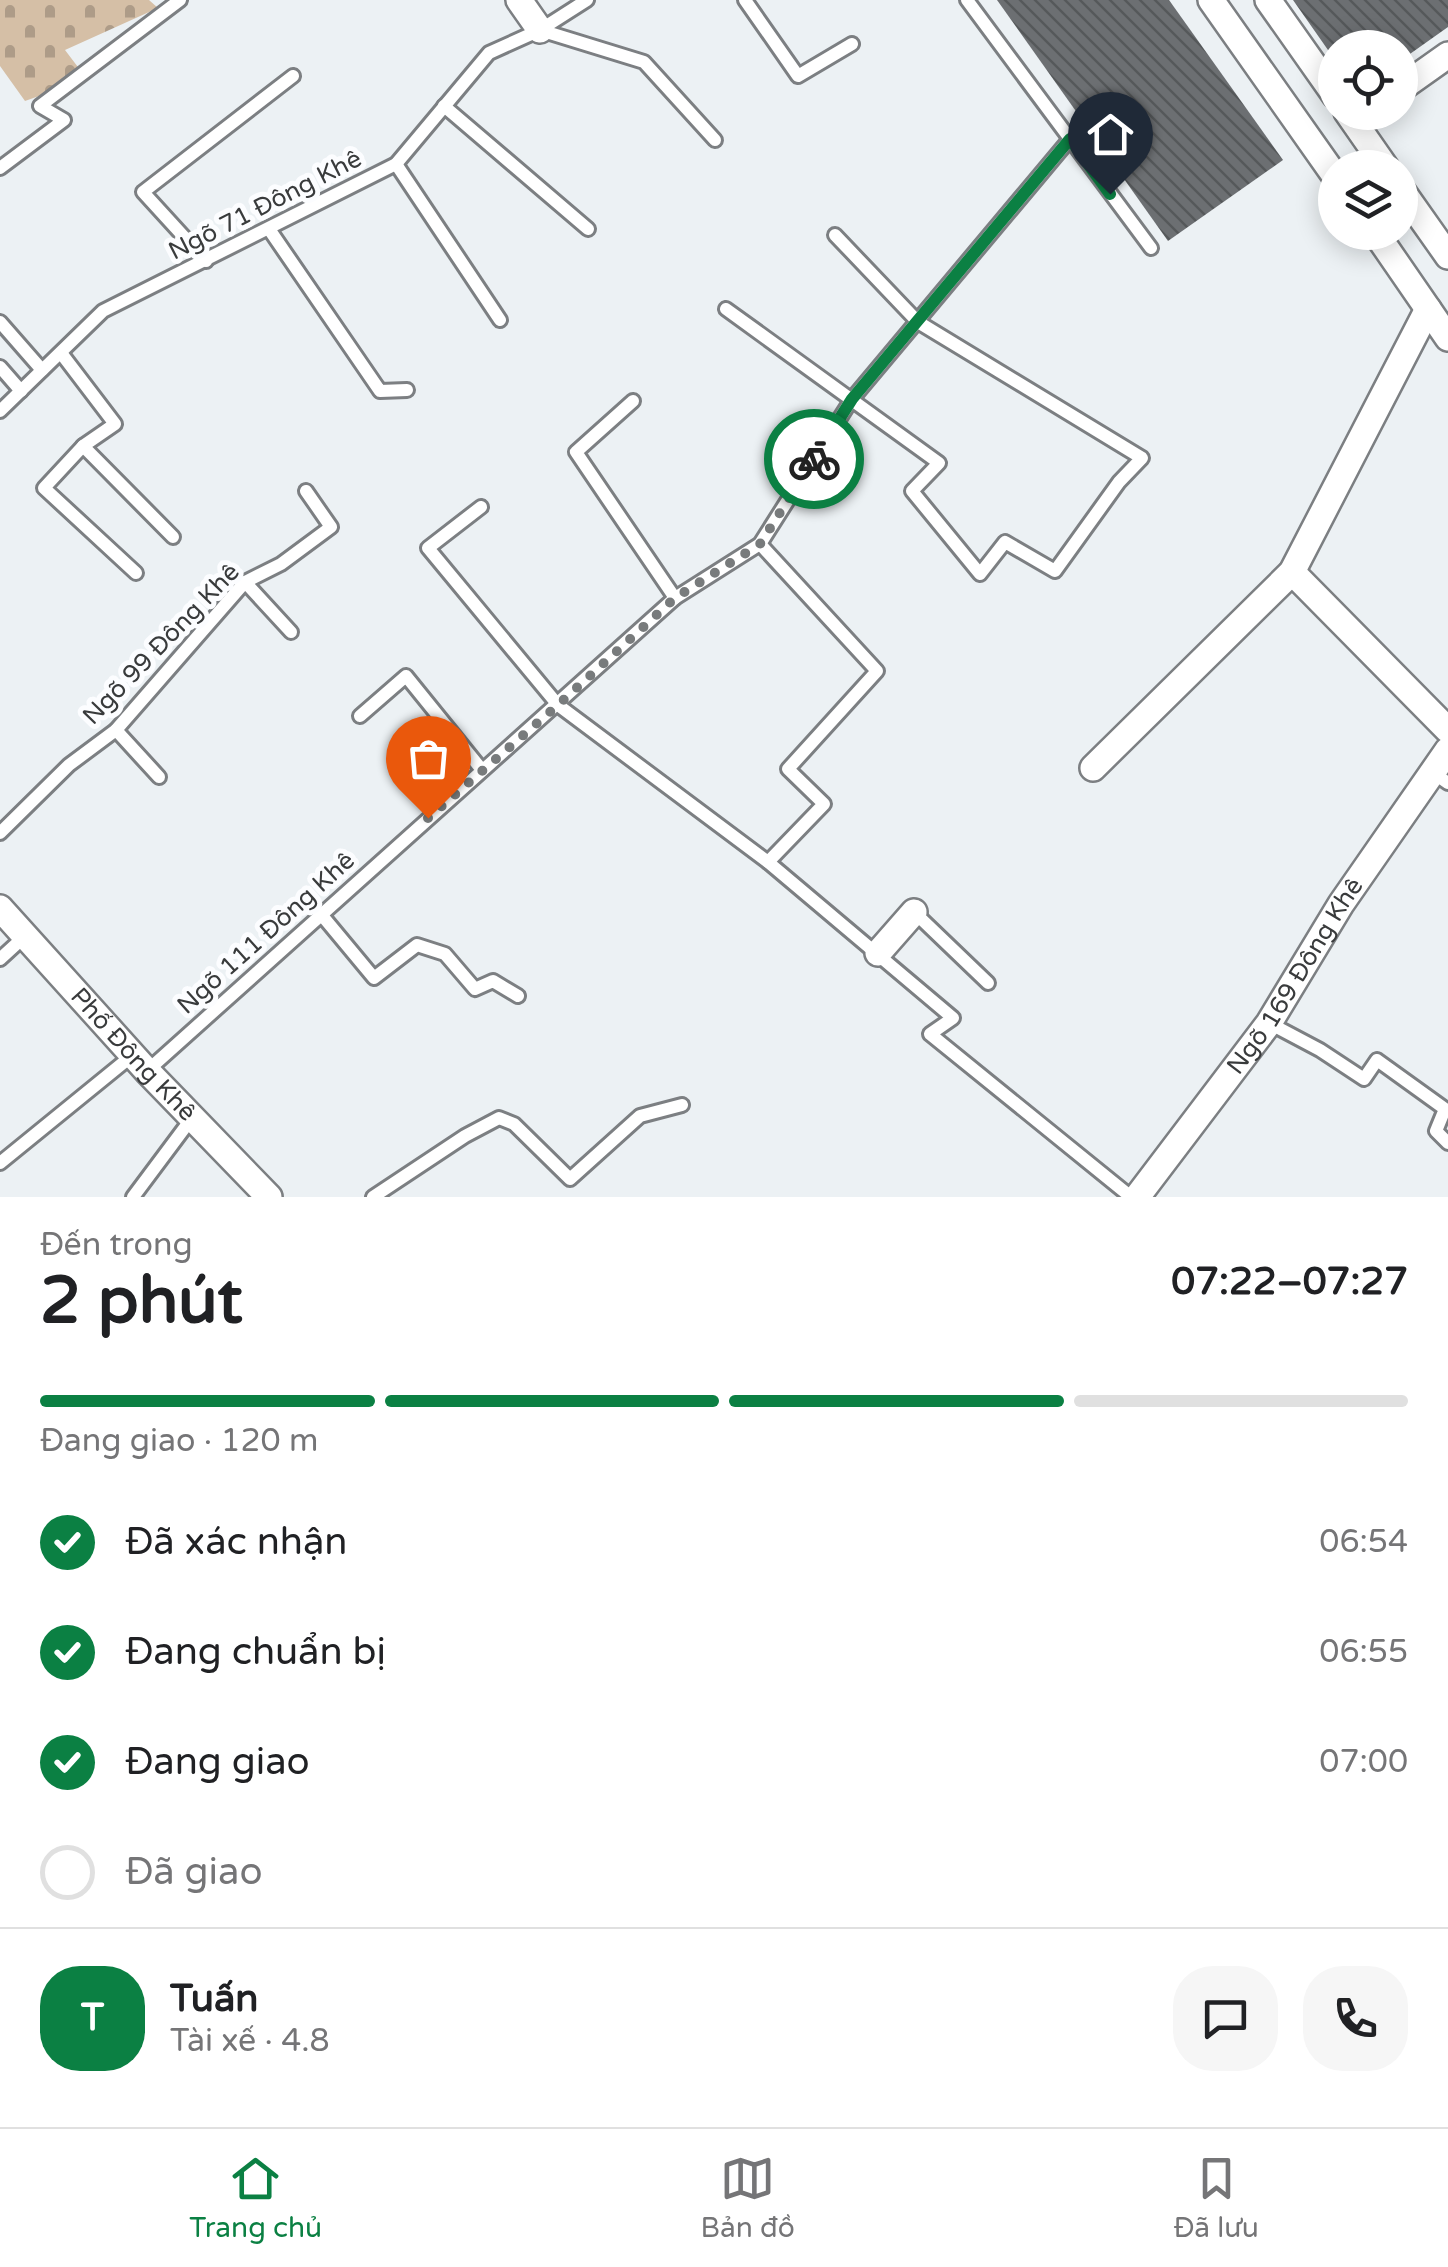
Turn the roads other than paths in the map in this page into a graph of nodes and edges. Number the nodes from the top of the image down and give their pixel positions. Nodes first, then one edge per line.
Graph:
1 (180, 0) edge
2 (519, 0) edge
3 (587, 0) edge
4 (746, 0) edge
5 (966, 0) edge
6 (1210, 0) edge
7 (1268, 0) edge
8 (540, 30) junction
9 (852, 44) dead end
10 (1448, 56) edge
11 (1318, 71) edge
12 (293, 76) dead end
13 (1418, 77) edge
14 (444, 106) junction
15 (1070, 139) junction
16 (715, 140) dead end
17 (1318, 152) edge
18 (396, 164) junction
19 (0, 168) edge
20 (1418, 214) edge
21 (269, 229) junction
22 (588, 229) dead end
23 (834, 235) dead end
24 (1150, 248) dead end
25 (1388, 250) edge
26 (1448, 256) edge
27 (206, 261) junction
28 (726, 308) dead end
29 (1428, 308) junction
30 (500, 320) dead end
31 (0, 322) edge
32 (918, 322) junction
33 (1448, 338) edge
34 (61, 353) junction
35 (0, 367) edge
36 (42, 370) junction
37 (406, 390) dead end
38 (21, 391) junction
39 (852, 399) junction
40 (632, 401) dead end
41 (0, 411) edge
42 (83, 446) junction
43 (306, 491) dead end
44 (481, 507) dead end
45 (173, 538) dead end
46 (760, 544) junction
47 (1292, 572) junction
48 (136, 573) dead end
49 (245, 582) junction
50 (675, 598) junction
51 (291, 632) dead end
52 (558, 705) junction
53 (360, 716) dead end
54 (116, 730) junction
55 (1448, 730) edge
56 (1448, 750) edge
57 (1092, 768) dead end
58 (482, 770) junction
59 (158, 777) dead end
60 (1440, 777) edge
61 (0, 833) edge
62 (768, 862) junction
63 (0, 908) edge
64 (914, 912) joint
65 (320, 913) junction
66 (24, 937) junction
67 (878, 953) junction
68 (0, 959) edge
69 (988, 982) dead end
70 (518, 996) dead end
71 (1269, 1024) junction
72 (141, 1063) junction
73 (682, 1106) dead end
74 (192, 1118) junction
75 (1448, 1143) edge
76 (0, 1162) edge
77 (133, 1197) edge
78 (269, 1197) edge
79 (372, 1197) edge
80 (1134, 1197) edge

1 - 19 lane
2 - 8 street
3 - 8 lane, Ngõ 71 Đông Khê
4 - 9 lane
5 - 15 lane
6 - 17 street
7 - 11 street
8 - 14 lane, Ngõ 71 Đông Khê
8 - 16 lane
10 - 13 street
12 - 27 lane
14 - 18 lane, Ngõ 71 Đông Khê
14 - 22 lane
15 - 24 lane
15 - 32 lane, Ngõ 111 Đông Khê
18 - 21 lane, Ngõ 71 Đông Khê
18 - 30 lane
20 - 26 street
21 - 27 lane, Ngõ 71 Đông Khê
21 - 37 lane
23 - 32 lane
25 - 29 street
27 - 34 lane, Ngõ 71 Đông Khê
28 - 39 lane
29 - 33 street
29 - 47 street
31 - 36 lane
32 - 39 lane, Ngõ 111 Đông Khê
32 - 39 lane
34 - 36 lane, Ngõ 71 Đông Khê
34 - 42 lane
35 - 38 lane
36 - 38 lane, Ngõ 71 Đông Khê
38 - 41 lane, Ngõ 71 Đông Khê
39 - 46 lane, Ngõ 111 Đông Khê
40 - 50 lane
42 - 45 lane
42 - 48 lane
43 - 49 lane, Ngõ 99 Đông Khê
44 - 52 lane
46 - 50 lane, Ngõ 111 Đông Khê
46 - 62 lane
47 - 55 street
47 - 57 street
49 - 51 lane
49 - 54 lane, Ngõ 99 Đông Khê
50 - 52 lane, Ngõ 111 Đông Khê
52 - 58 lane, Ngõ 111 Đông Khê
52 - 62 lane
53 - 58 lane
54 - 59 lane
54 - 61 lane, Ngõ 99 Đông Khê
56 - 60 street, Ngõ 169 Đông Khê
58 - 65 lane, Ngõ 111 Đông Khê
60 - 71 street, Ngõ 169 Đông Khê
62 - 67 lane
63 - 66 street, Phố Đông Khê
64 - 67 street
64 - 69 lane
65 - 70 lane
65 - 72 lane, Ngõ 111 Đông Khê
66 - 68 lane
66 - 72 street, Phố Đông Khê
67 - 80 lane
71 - 75 lane
71 - 80 street, Ngõ 169 Đông Khê
72 - 74 street, Phố Đông Khê
72 - 76 lane, Ngõ 111 Đông Khê
73 - 79 lane
74 - 77 lane
74 - 78 street, Phố Đông Khê

